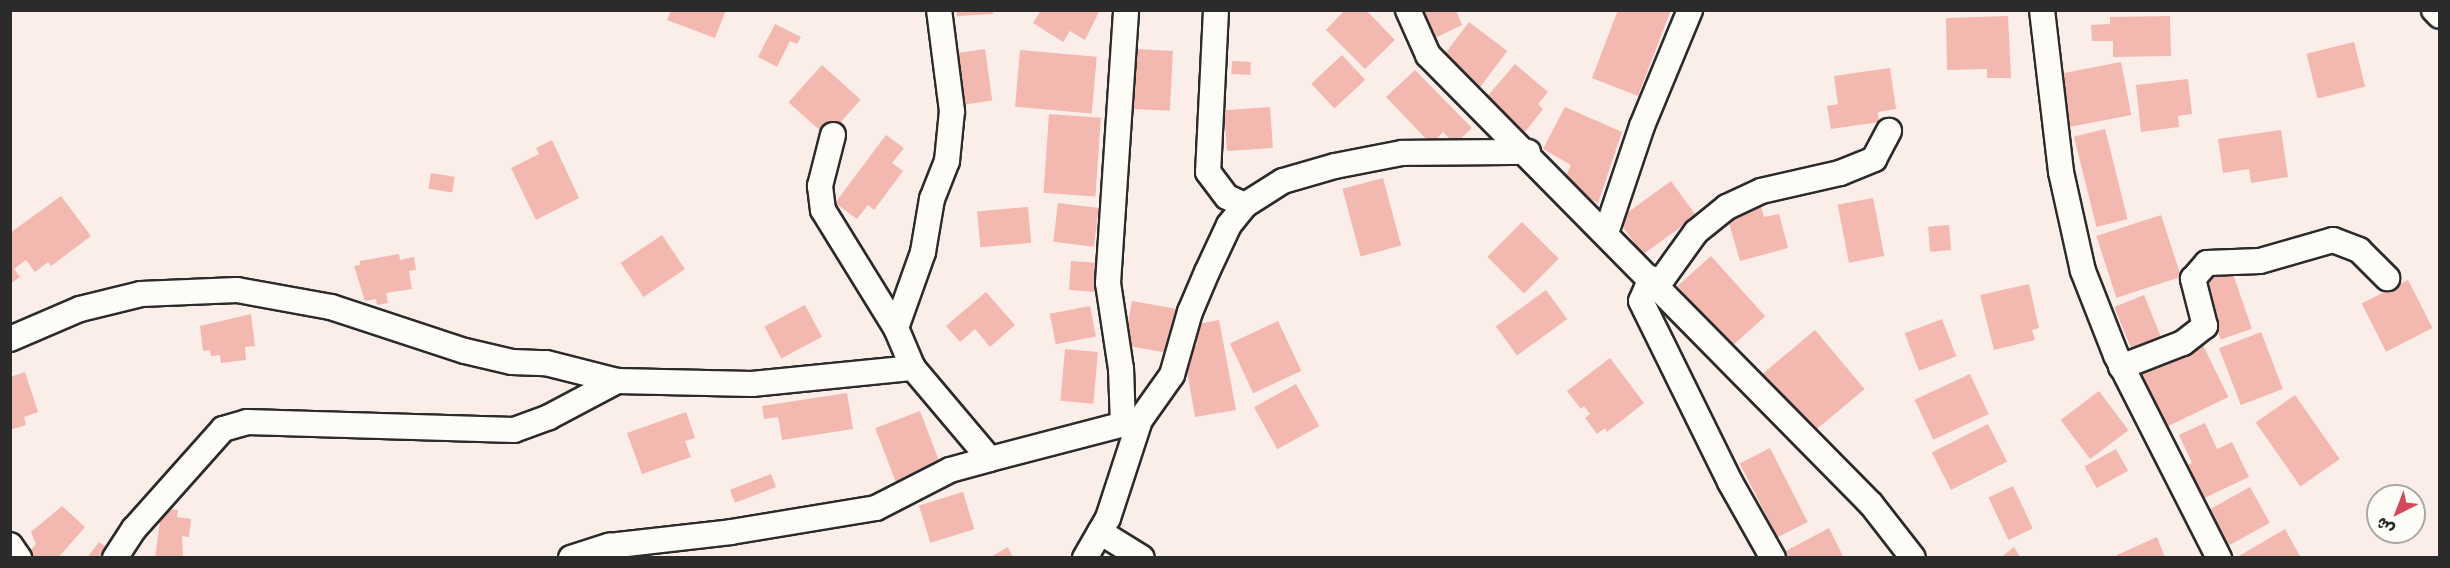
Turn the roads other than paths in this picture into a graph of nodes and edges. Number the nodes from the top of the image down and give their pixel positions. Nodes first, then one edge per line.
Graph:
1 (939, 10) edge
2 (1126, 10) edge
3 (1216, 10) edge
4 (1408, 10) edge
5 (1690, 10) edge
6 (2042, 10) edge
7 (2434, 10) edge
8 (2439, 16) edge
9 (1889, 131) dead end
10 (833, 135) dead end
11 (1528, 152) junction
12 (1245, 206) junction
13 (1606, 232) junction
14 (2387, 278) dead end
15 (1654, 282) junction
16 (896, 328) junction
17 (10, 339) edge
18 (2121, 367) junction
19 (913, 368) junction
20 (617, 381) junction
21 (1132, 422) junction
22 (990, 459) junction
23 (1100, 532) junction
24 (10, 546) edge
25 (19, 558) edge
26 (115, 558) edge
27 (571, 558) edge
28 (1085, 558) edge
29 (1142, 558) edge
30 (1773, 558) edge
31 (1913, 558) edge
32 (2219, 558) edge

1 - 16 street
2 - 21 street
3 - 12 street
4 - 11 street
5 - 13 street
6 - 18 street
7 - 8 street
9 - 15 street
10 - 16 street
11 - 12 street
11 - 13 street
12 - 21 street
13 - 15 street
14 - 18 street
15 - 30 street
15 - 31 street
16 - 19 street
17 - 20 street
18 - 32 street
19 - 20 street
19 - 22 street
20 - 26 street
21 - 22 street
21 - 23 street
22 - 27 street
23 - 28 street
23 - 29 street
24 - 25 street

